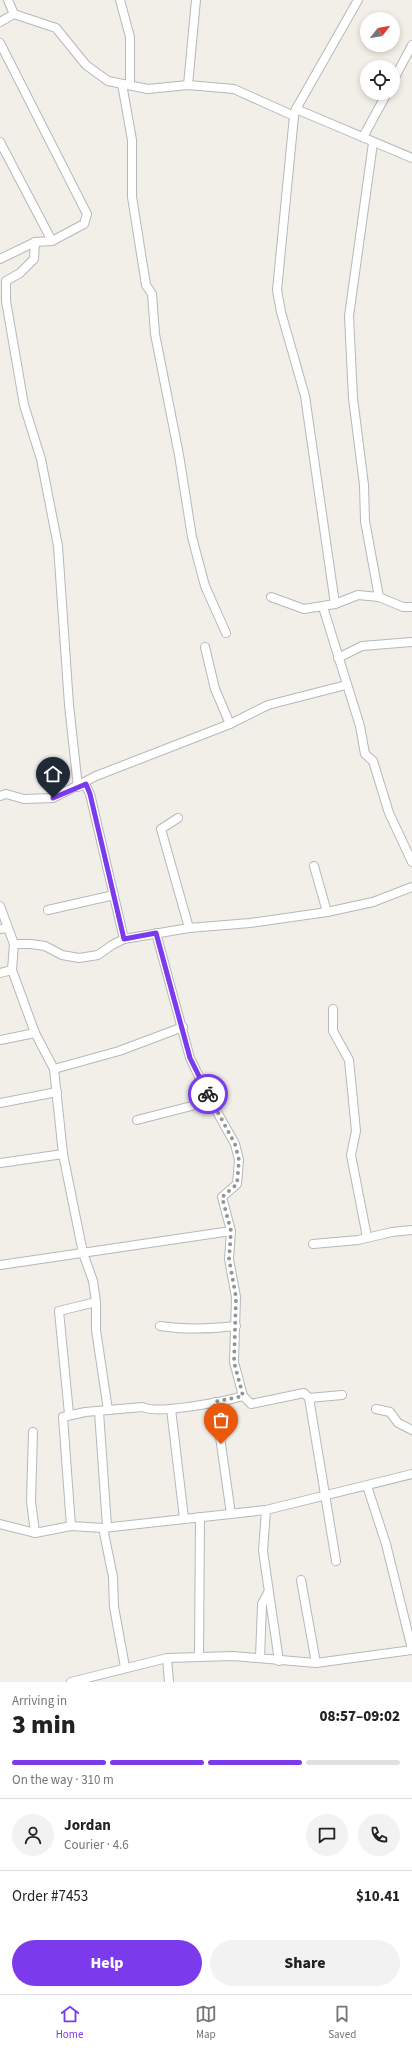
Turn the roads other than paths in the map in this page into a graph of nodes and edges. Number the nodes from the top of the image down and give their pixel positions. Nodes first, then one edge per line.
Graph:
1 (8, 0) edge
2 (120, 0) edge
3 (196, 0) edge
4 (358, 0) edge
5 (14, 14) junction
6 (0, 22) edge
7 (0, 43) edge
8 (412, 45) edge
9 (400, 68) edge
10 (126, 85) junction
11 (188, 85) junction
12 (383, 100) edge
13 (295, 113) junction
14 (363, 137) junction
15 (0, 142) edge
16 (373, 143) junction
17 (412, 158) edge
18 (52, 241) junction
19 (35, 242) junction
20 (0, 259) edge
21 (271, 597) dead end
22 (379, 597) junction
23 (335, 604) junction
24 (323, 607) junction
25 (412, 607) edge
26 (226, 633) dead end
27 (412, 642) edge
28 (204, 647) dead end
29 (338, 658) junction
30 (346, 685) junction
31 (230, 724) junction
32 (78, 787) junction
33 (0, 796) edge
34 (178, 818) dead end
35 (412, 862) edge
36 (314, 866) dead end
37 (412, 887) edge
38 (114, 895) junction
39 (0, 906) edge
40 (48, 910) dead end
41 (327, 912) junction
42 (4, 928) edge
43 (189, 928) junction
44 (156, 933) junction
45 (124, 939) junction
46 (14, 944) junction
47 (12, 970) junction
48 (0, 973) edge
49 (333, 1009) dead end
50 (183, 1027) junction
51 (36, 1033) junction
52 (0, 1040) edge
53 (54, 1069) junction
54 (57, 1092) junction
55 (211, 1101) junction
56 (0, 1103) edge
57 (138, 1120) dead end
58 (63, 1154) junction
59 (0, 1163) edge
60 (412, 1230) edge
61 (231, 1231) junction
62 (367, 1237) junction
63 (313, 1244) dead end
64 (83, 1254) junction
65 (0, 1265) edge
66 (96, 1302) junction
67 (160, 1326) dead end
68 (236, 1326) junction
69 (342, 1395) dead end
70 (243, 1396) junction
71 (310, 1398) junction
72 (214, 1402) junction
73 (171, 1409) junction
74 (376, 1409) dead end
75 (104, 1411) junction
76 (70, 1414) junction
77 (412, 1430) edge
78 (32, 1432) dead end
79 (412, 1474) edge
80 (367, 1486) junction
81 (326, 1494) junction
82 (266, 1510) junction
83 (231, 1514) junction
84 (200, 1517) junction
85 (184, 1518) junction
86 (0, 1524) edge
87 (71, 1526) junction
88 (105, 1527) junction
89 (35, 1533) junction
90 (336, 1560) dead end
91 (301, 1580) dead end
92 (268, 1593) junction
93 (412, 1650) edge
94 (199, 1656) junction
95 (167, 1658) junction
96 (260, 1658) junction
97 (279, 1661) junction
98 (316, 1663) junction
99 (125, 1667) junction
100 (71, 1682) edge
101 (169, 1682) edge

1 - 5 street
2 - 10 street
3 - 11 street
4 - 13 street
5 - 6 street
5 - 10 street
7 - 18 street
8 - 9 street
10 - 11 street
10 - 26 street
11 - 13 street
12 - 14 street
13 - 14 street
13 - 23 street
14 - 16 street
15 - 18 street
16 - 17 street
16 - 22 street
18 - 19 street
19 - 20 street
19 - 32 street
21 - 24 street
22 - 23 street
22 - 25 street
23 - 24 street
24 - 29 street
27 - 29 street
28 - 31 street
29 - 30 street
30 - 31 street
30 - 35 street
31 - 32 street
32 - 33 street
32 - 38 street
34 - 43 street
36 - 41 street
37 - 41 street
38 - 40 street
38 - 45 street
39 - 42 street
41 - 43 street
42 - 46 street
43 - 44 street
44 - 45 street
44 - 50 street
45 - 46 street
46 - 47 street
47 - 48 street
47 - 51 street
49 - 62 street
50 - 53 street
50 - 55 street
51 - 52 street
51 - 53 street
53 - 54 street
54 - 56 street
54 - 58 street
55 - 57 street
55 - 61 street
58 - 59 street
58 - 64 street
60 - 62 street
61 - 64 street
61 - 68 street
62 - 63 street
64 - 65 street
64 - 66 street
66 - 75 street
66 - 76 street
67 - 68 street
68 - 70 street
69 - 71 street
70 - 71 street
70 - 72 street
71 - 81 street
72 - 73 street
72 - 83 street
73 - 75 street
73 - 85 street
74 - 77 street
75 - 76 street
75 - 88 street
76 - 87 street
78 - 89 street
79 - 80 street
80 - 81 street
80 - 93 street
81 - 82 street
81 - 90 street
82 - 83 street
82 - 92 street
83 - 84 street
84 - 85 street
84 - 94 street
85 - 88 street
86 - 89 street
87 - 88 street
87 - 89 street
88 - 99 street
91 - 98 street
92 - 96 street
92 - 97 street
93 - 98 street
94 - 95 street
94 - 96 street
95 - 99 street
95 - 101 street
96 - 97 street
97 - 98 street
99 - 100 street

